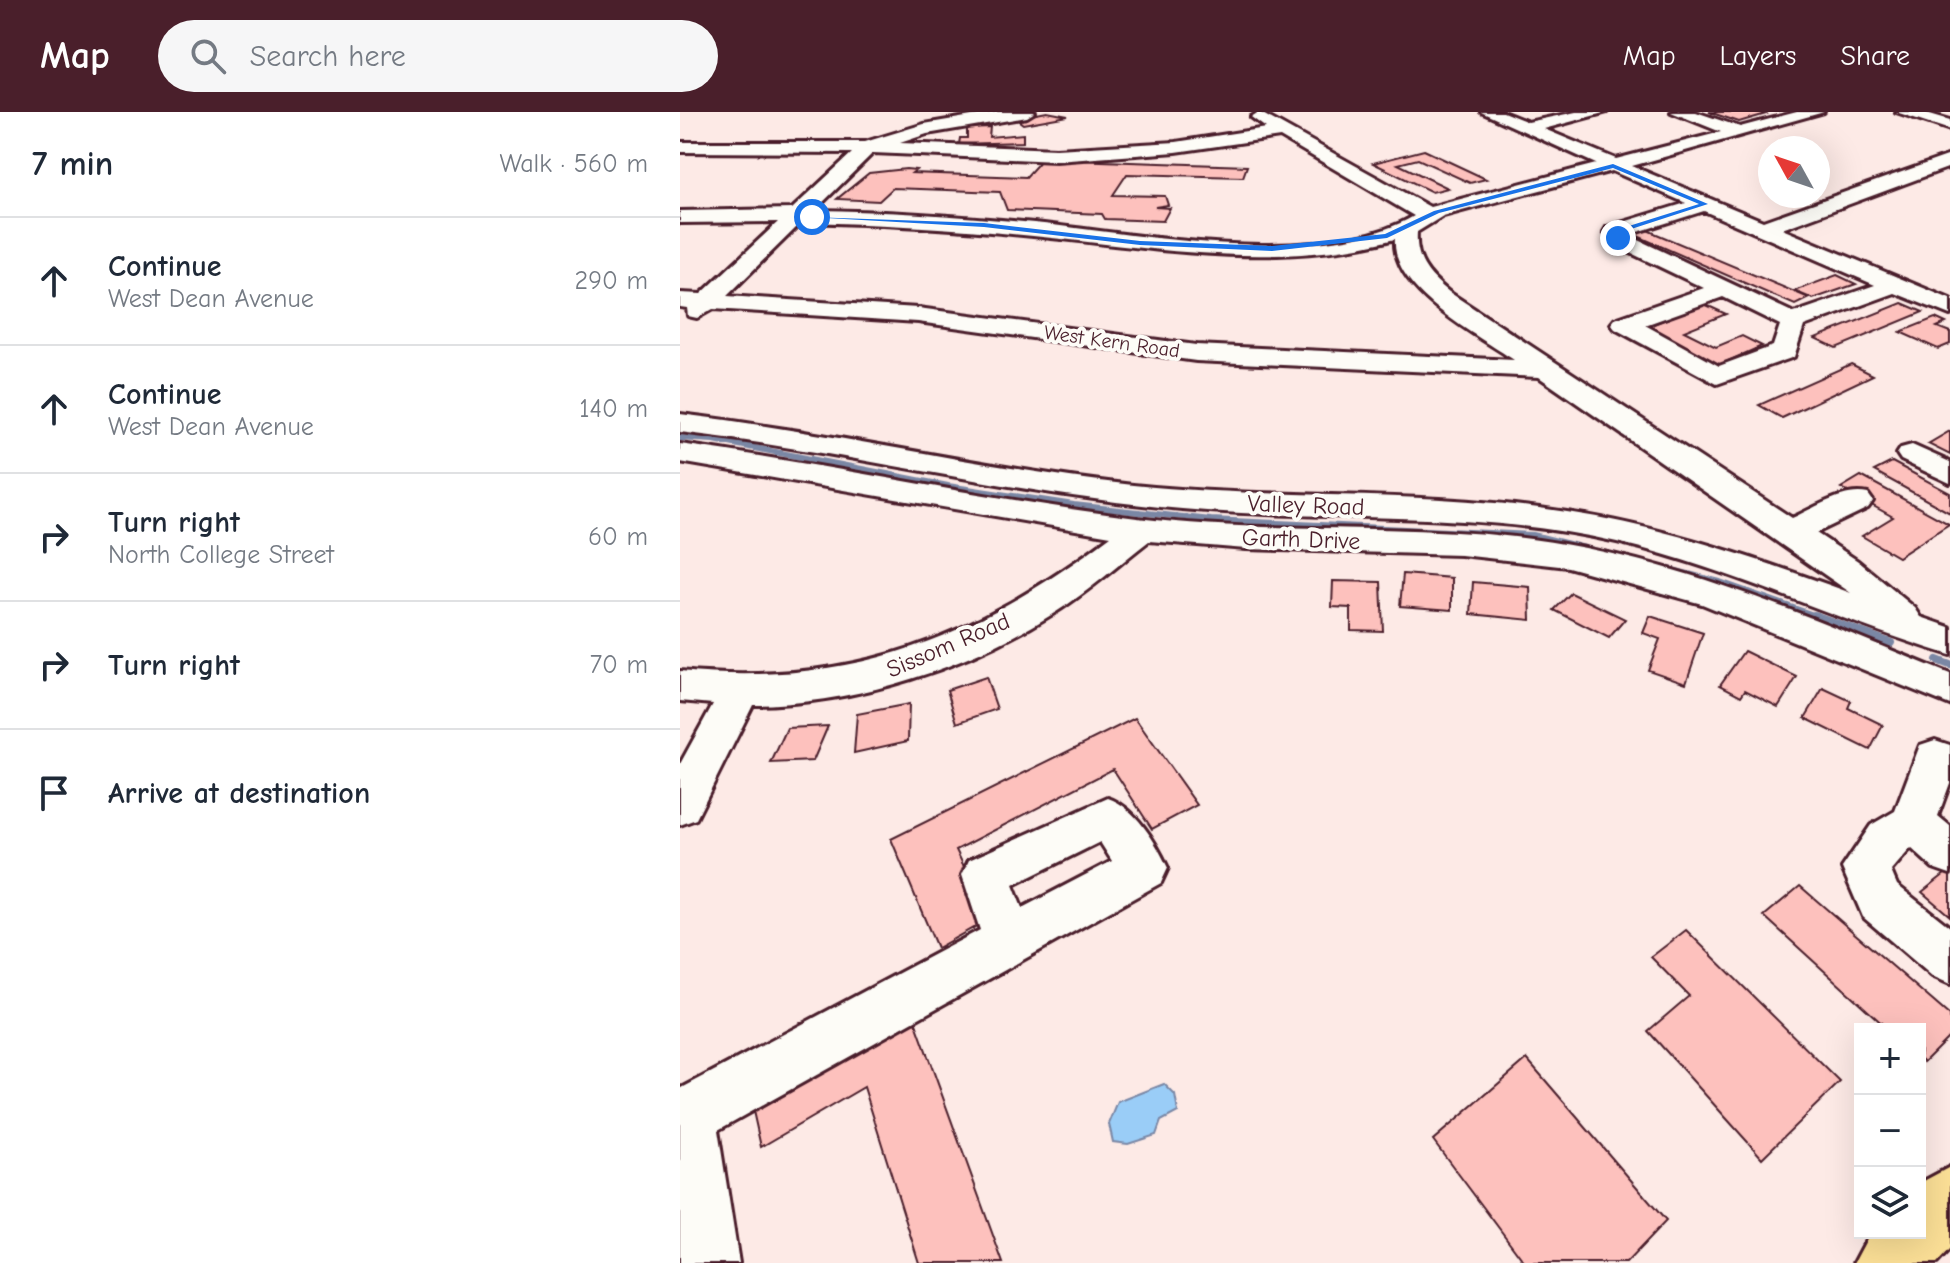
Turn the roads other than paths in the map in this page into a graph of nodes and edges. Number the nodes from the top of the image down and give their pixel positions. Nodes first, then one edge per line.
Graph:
1 (1027, 112) edge
2 (1250, 112) edge
3 (1489, 112) edge
4 (1599, 112) edge
5 (1679, 112) edge
6 (1771, 112) edge
7 (1816, 112) edge
8 (1904, 112) edge
9 (1791, 118) junction
10 (948, 119) edge
11 (1950, 125) edge
12 (744, 128) dead end
13 (1526, 128) junction
14 (1283, 131) junction
15 (1739, 132) junction
16 (680, 147) edge
17 (725, 147) junction
18 (869, 147) junction
19 (1950, 161) edge
20 (1613, 166) junction
21 (1705, 204) junction
22 (795, 216) junction
23 (680, 217) edge
24 (1418, 222) junction
25 (1763, 228) junction
26 (1896, 285) junction
27 (1724, 289) junction
28 (680, 300) edge
29 (709, 301) junction
30 (1949, 306) edge
31 (1793, 322) junction
32 (680, 327) edge
33 (1545, 370) junction
34 (680, 423) edge
35 (680, 453) edge
36 (1912, 454) dead end
37 (1950, 474) edge
38 (1857, 501) dead end
39 (1141, 530) junction
40 (1789, 532) junction
41 (1935, 636) edge
42 (1908, 673) junction
43 (680, 686) edge
44 (1950, 690) edge
45 (740, 691) junction
46 (1950, 765) edge
47 (680, 806) edge
48 (1913, 823) junction
49 (1950, 853) edge
50 (1009, 941) dead end
51 (1950, 959) edge
52 (688, 1193) edge
53 (1950, 1200) edge
54 (1926, 1225) edge
55 (1912, 1239) edge
56 (707, 1263) edge
57 (1889, 1263) edge

1 - 10 street
2 - 14 street
3 - 13 street
4 - 13 street
5 - 15 street
6 - 9 street
7 - 9 street
8 - 11 street
9 - 15 street
10 - 18 street
12 - 17 street
13 - 20 street
14 - 18 street
14 - 24 street
15 - 20 street
16 - 17 street
17 - 18 street
18 - 22 street
19 - 25 street
20 - 21 street
20 - 24 street
21 - 25 street
21 - 27 street
22 - 23 street
22 - 24 street
22 - 29 street
24 - 33 street
25 - 26 street
26 - 30 street
26 - 31 street
27 - 31 street
27 - 31 street
28 - 29 street, West Kern Road
29 - 32 street
29 - 33 street, West Kern Road
33 - 40 street
34 - 41 street, Valley Road
35 - 39 street, Garth Drive
36 - 37 street
38 - 40 street
39 - 42 street, Garth Drive
39 - 45 street, Sissom Road
40 - 41 street
41 - 42 street
42 - 44 street, Garth Drive
43 - 45 street, Sissom Road
45 - 47 street
46 - 48 street
48 - 49 street
48 - 51 street
50 - 52 street
52 - 56 street
53 - 54 main road
55 - 57 main road

